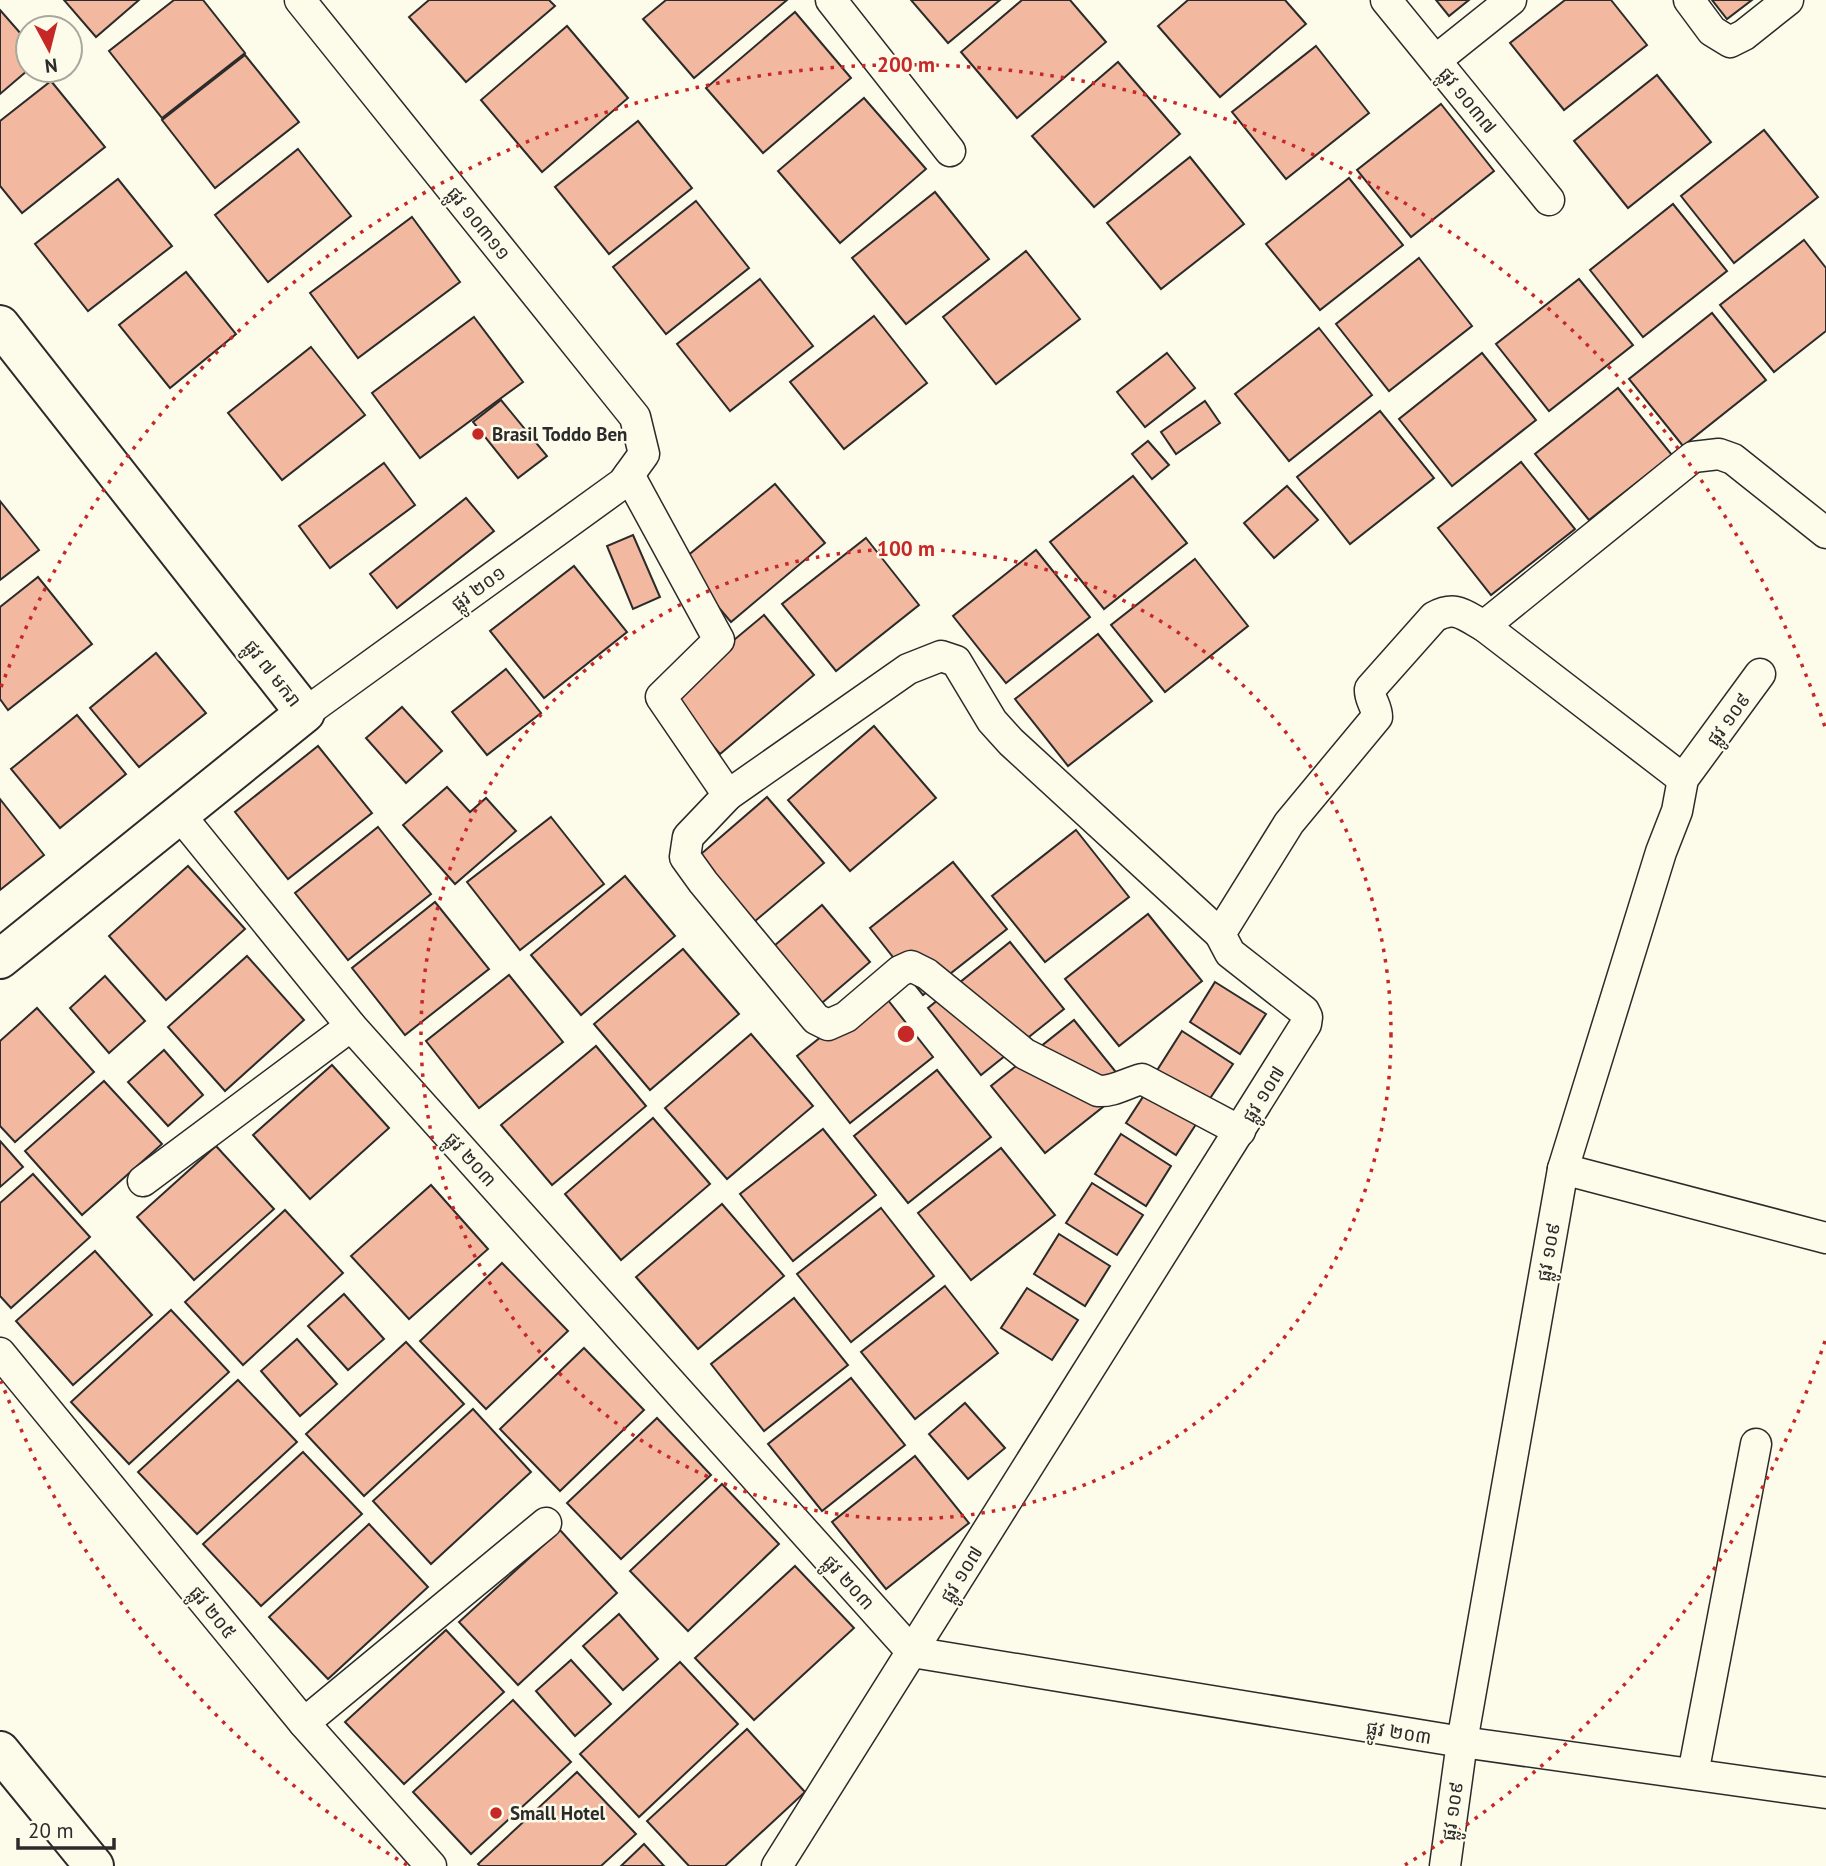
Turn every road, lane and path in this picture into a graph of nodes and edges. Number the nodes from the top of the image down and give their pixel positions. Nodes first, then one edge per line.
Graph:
1 (300, 0) edge
2 (831, 0) edge
3 (1386, 0) edge
4 (1511, 0) edge
5 (1689, 0) edge
6 (1788, 0) edge
7 (1436, 60) junction
8 (950, 151) dead end
9 (1549, 200) dead end
10 (0, 325) edge
11 (636, 465) junction
12 (1822, 524) edge
13 (1485, 626) junction
14 (1760, 674) dead end
15 (305, 713) junction
16 (1683, 779) junction
17 (728, 794) junction
18 (179, 814) junction
19 (1220, 934) junction
20 (0, 959) edge
21 (351, 1026) junction
22 (1240, 1131) junction
23 (1563, 1169) junction
24 (143, 1181) dead end
25 (1826, 1238) edge
26 (0, 1353) edge
27 (1756, 1444) dead end
28 (546, 1523) dead end
29 (912, 1652) junction
30 (304, 1723) junction
31 (1462, 1742) junction
32 (0, 1751) edge
33 (1693, 1774) junction
34 (1826, 1793) edge
35 (94, 1866) edge
36 (431, 1866) edge
37 (777, 1866) edge
38 (1445, 1866) edge

1 - 11 street, ផ្លូវ ១០៣១១
2 - 8 street
3 - 7 street, ផ្លូវ ១០៣៧
4 - 7 street
5 - 6 street
7 - 9 street, ផ្លូវ ១០៣៧
10 - 15 main road, ផ្លូវ ៧ មករា
11 - 15 street, ផ្លូវ ២០១
11 - 17 street, ផ្លូវ ១០៣១១
12 - 13 street
13 - 16 street
13 - 19 street
14 - 16 street, ផ្លូវ ១០៩
15 - 18 main road, ផ្លូវ ៧ មករា
16 - 23 street, ផ្លូវ ១០៩
17 - 19 street
17 - 22 street
18 - 20 main road, ផ្លូវ ៧ មករា
18 - 21 street, ផ្លូវ ២០៣
19 - 22 street, ផ្លូវ ១០៧
21 - 24 street
21 - 29 street, ផ្លូវ ២០៣
22 - 29 street, ផ្លូវ ១០៧
23 - 25 street
23 - 31 street, ផ្លូវ ១០៩
26 - 30 street, ផ្លូវ ២០៥
27 - 33 street
28 - 30 street
29 - 31 street, ផ្លូវ ២០៣
29 - 37 street, ផ្លូវ ១០៧
30 - 36 street, ផ្លូវ ២០៥
31 - 33 street, ផ្លូវ ២០៣
31 - 38 street, ផ្លូវ ១០៩
32 - 35 main road
33 - 34 street, ផ្លូវ ២០៣

